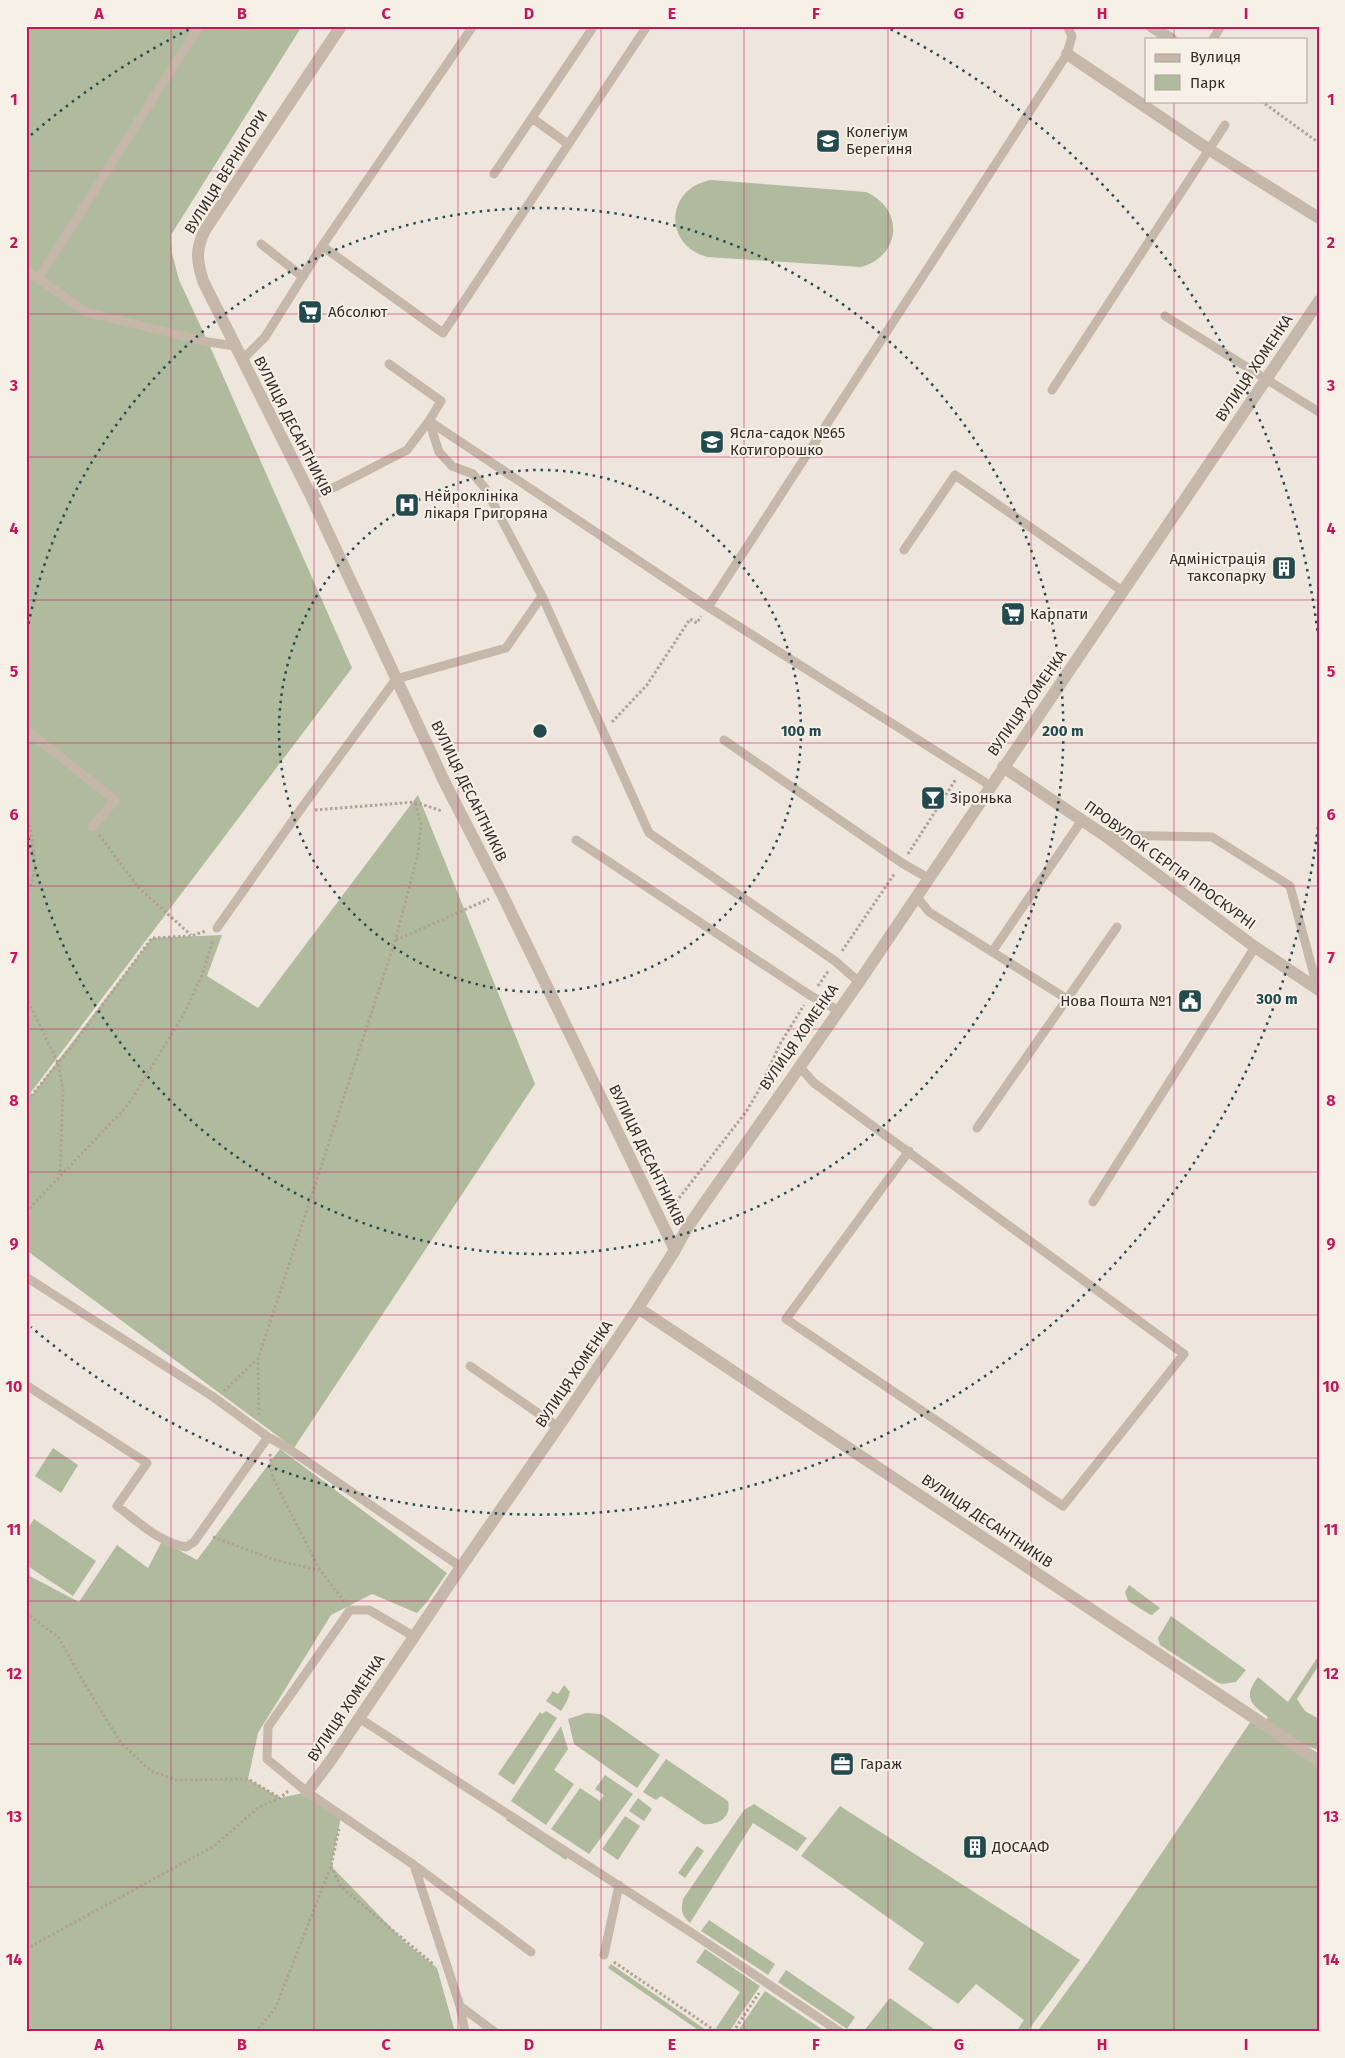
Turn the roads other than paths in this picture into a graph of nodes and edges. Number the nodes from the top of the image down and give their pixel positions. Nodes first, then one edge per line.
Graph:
1 (199, 26) edge
2 (341, 26) edge
3 (473, 26) edge
4 (594, 26) edge
5 (647, 26) edge
6 (1067, 26) edge
7 (1151, 26) edge
8 (1221, 26) edge
9 (1169, 38) edge
10 (1214, 38) edge
11 (1066, 54) junction
12 (532, 118) junction
13 (1225, 125) dead end
14 (568, 144) junction
15 (1208, 149) junction
16 (494, 174) dead end
17 (1319, 218) edge
18 (261, 244) dead end
19 (322, 246) junction
20 (26, 270) edge
21 (303, 276) junction
22 (38, 279) junction
23 (1319, 301) edge
24 (1165, 316) dead end
25 (235, 346) junction
26 (242, 360) junction
27 (389, 364) dead end
28 (1266, 379) junction
29 (1052, 390) dead end
30 (1319, 412) edge
31 (429, 421) junction
32 (311, 496) junction
33 (904, 550) dead end
34 (1124, 592) junction
35 (542, 596) junction
36 (708, 607) junction
37 (396, 679) junction
38 (26, 730) edge
39 (724, 740) dead end
40 (1003, 767) junction
41 (990, 786) junction
42 (1082, 820) junction
43 (92, 827) road end
44 (1104, 835) junction
45 (576, 840) dead end
46 (928, 878) junction
47 (916, 896) junction
48 (1117, 927) dead end
49 (216, 928) road end
50 (1256, 947) junction
51 (992, 952) junction
52 (859, 982) junction
53 (1319, 990) edge
54 (1067, 999) junction
55 (838, 1010) junction
56 (799, 1066) junction
57 (977, 1128) dead end
58 (909, 1152) junction
59 (1093, 1202) dead end
60 (675, 1250) junction
61 (26, 1277) edge
62 (638, 1308) junction
63 (470, 1366) dead end
64 (26, 1385) edge
65 (558, 1427) junction
66 (268, 1437) junction
67 (461, 1567) junction
68 (415, 1637) junction
69 (359, 1718) junction
70 (1319, 1761) edge
71 (302, 1788) junction
72 (414, 1864) junction
73 (619, 1885) junction
74 (531, 1952) dead end
75 (604, 1955) road end
76 (460, 2006) junction
77 (465, 2032) edge
78 (495, 2032) edge
79 (840, 2032) edge

1 - 22 lane
2 - 25 street, ВУЛИЦЯ ВЕРНИГОРИ
3 - 19 lane
4 - 12 lane
5 - 14 lane
6 - 11 lane
7 - 9 street
8 - 10 lane
11 - 15 street
11 - 36 lane
12 - 14 lane
12 - 16 lane
13 - 15 lane
14 - 19 lane
15 - 17 street
15 - 29 lane
18 - 21 lane
19 - 21 lane
20 - 22 lane
21 - 26 lane
22 - 25 lane
23 - 28 street, ВУЛИЦЯ ХОМЕНКА
24 - 28 lane
25 - 26 street, ВУЛИЦЯ ДЕСАНТНИКІВ
26 - 32 street, ВУЛИЦЯ ДЕСАНТНИКІВ
27 - 31 lane
28 - 30 lane
28 - 34 street, ВУЛИЦЯ ХОМЕНКА
31 - 32 lane
31 - 35 lane
31 - 36 lane
32 - 37 street, ВУЛИЦЯ ДЕСАНТНИКІВ
33 - 34 lane
34 - 40 street, ВУЛИЦЯ ХОМЕНКА
35 - 37 lane
35 - 52 lane
36 - 41 lane
37 - 49 lane
37 - 60 street, ВУЛИЦЯ ДЕСАНТНИКІВ
38 - 43 lane
39 - 46 lane
40 - 41 street, ВУЛИЦЯ ХОМЕНКА
40 - 42 street, ПРОВУЛОК СЕРГІЯ ПРОСКУРНІ
41 - 46 street, ВУЛИЦЯ ХОМЕНКА
42 - 44 street, ПРОВУЛОК СЕРГІЯ ПРОСКУРНІ
42 - 51 lane
44 - 50 street, ПРОВУЛОК СЕРГІЯ ПРОСКУРНІ
44 - 53 lane
45 - 55 lane
46 - 47 street, ВУЛИЦЯ ХОМЕНКА
47 - 51 lane
47 - 52 street, ВУЛИЦЯ ХОМЕНКА
48 - 54 lane
50 - 53 street, ПРОВУЛОК СЕРГІЯ ПРОСКУРНІ
50 - 59 lane
51 - 54 lane
52 - 55 street, ВУЛИЦЯ ХОМЕНКА
54 - 57 lane
55 - 56 street, ВУЛИЦЯ ХОМЕНКА
56 - 58 lane
56 - 60 street, ВУЛИЦЯ ХОМЕНКА
58 - 58 lane
60 - 62 street, ВУЛИЦЯ ХОМЕНКА
61 - 66 lane
62 - 65 street, ВУЛИЦЯ ХОМЕНКА
62 - 70 street, ВУЛИЦЯ ДЕСАНТНИКІВ
63 - 65 lane
64 - 66 lane
65 - 67 street, ВУЛИЦЯ ХОМЕНКА
66 - 67 lane
67 - 68 street, ВУЛИЦЯ ХОМЕНКА
68 - 69 street, ВУЛИЦЯ ХОМЕНКА
68 - 71 lane
69 - 71 street, ВУЛИЦЯ ХОМЕНКА
69 - 73 lane
71 - 72 lane
72 - 74 lane
72 - 76 lane
73 - 75 lane
73 - 79 lane
76 - 77 lane
76 - 78 lane

